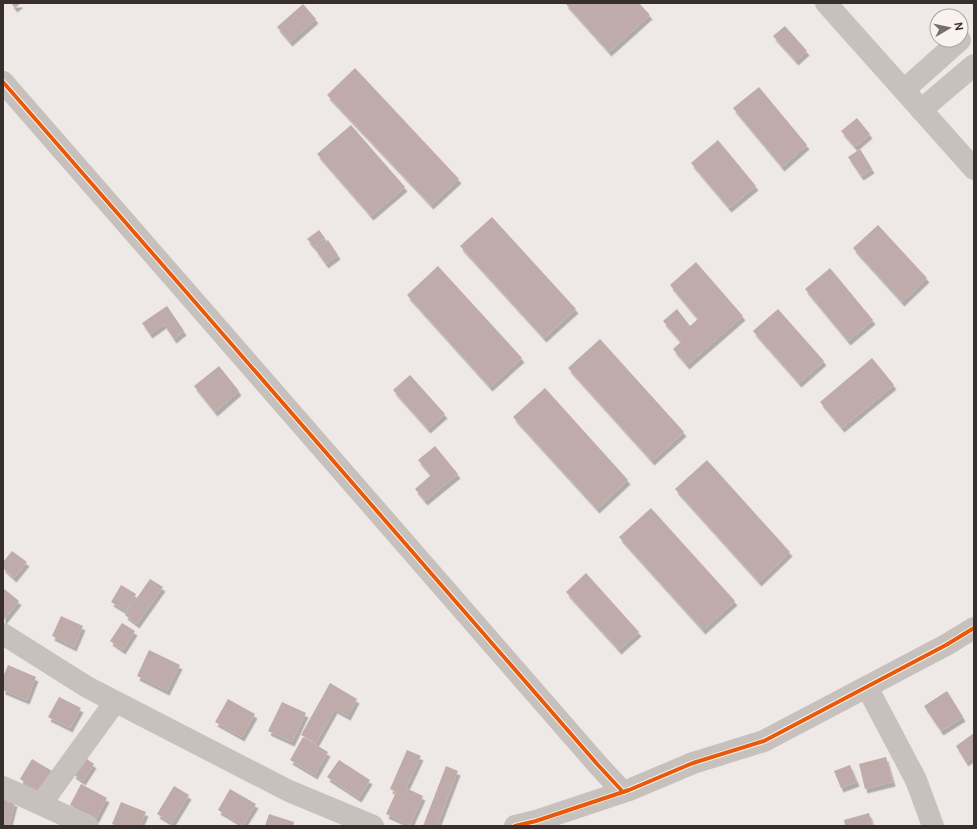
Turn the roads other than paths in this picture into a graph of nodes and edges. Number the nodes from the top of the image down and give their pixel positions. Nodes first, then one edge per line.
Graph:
1 (826, 3) edge
2 (952, 48) edge
3 (974, 65) edge
4 (3, 82) edge
5 (904, 90) junction
6 (922, 110) junction
7 (974, 169) edge
8 (974, 628) edge
9 (3, 634) edge
10 (867, 687) junction
11 (115, 702) junction
12 (3, 787) edge
13 (623, 792) junction
14 (40, 804) junction
15 (556, 821) edge
16 (88, 826) edge
17 (373, 826) edge
18 (515, 826) edge
19 (933, 826) edge

1 - 5 street
2 - 5 street
3 - 6 street
4 - 13 street
5 - 6 street
6 - 7 street
8 - 10 street
9 - 11 street
10 - 13 street
10 - 19 street
11 - 14 street
11 - 17 street
12 - 14 street
13 - 15 street
14 - 16 street
15 - 18 street

